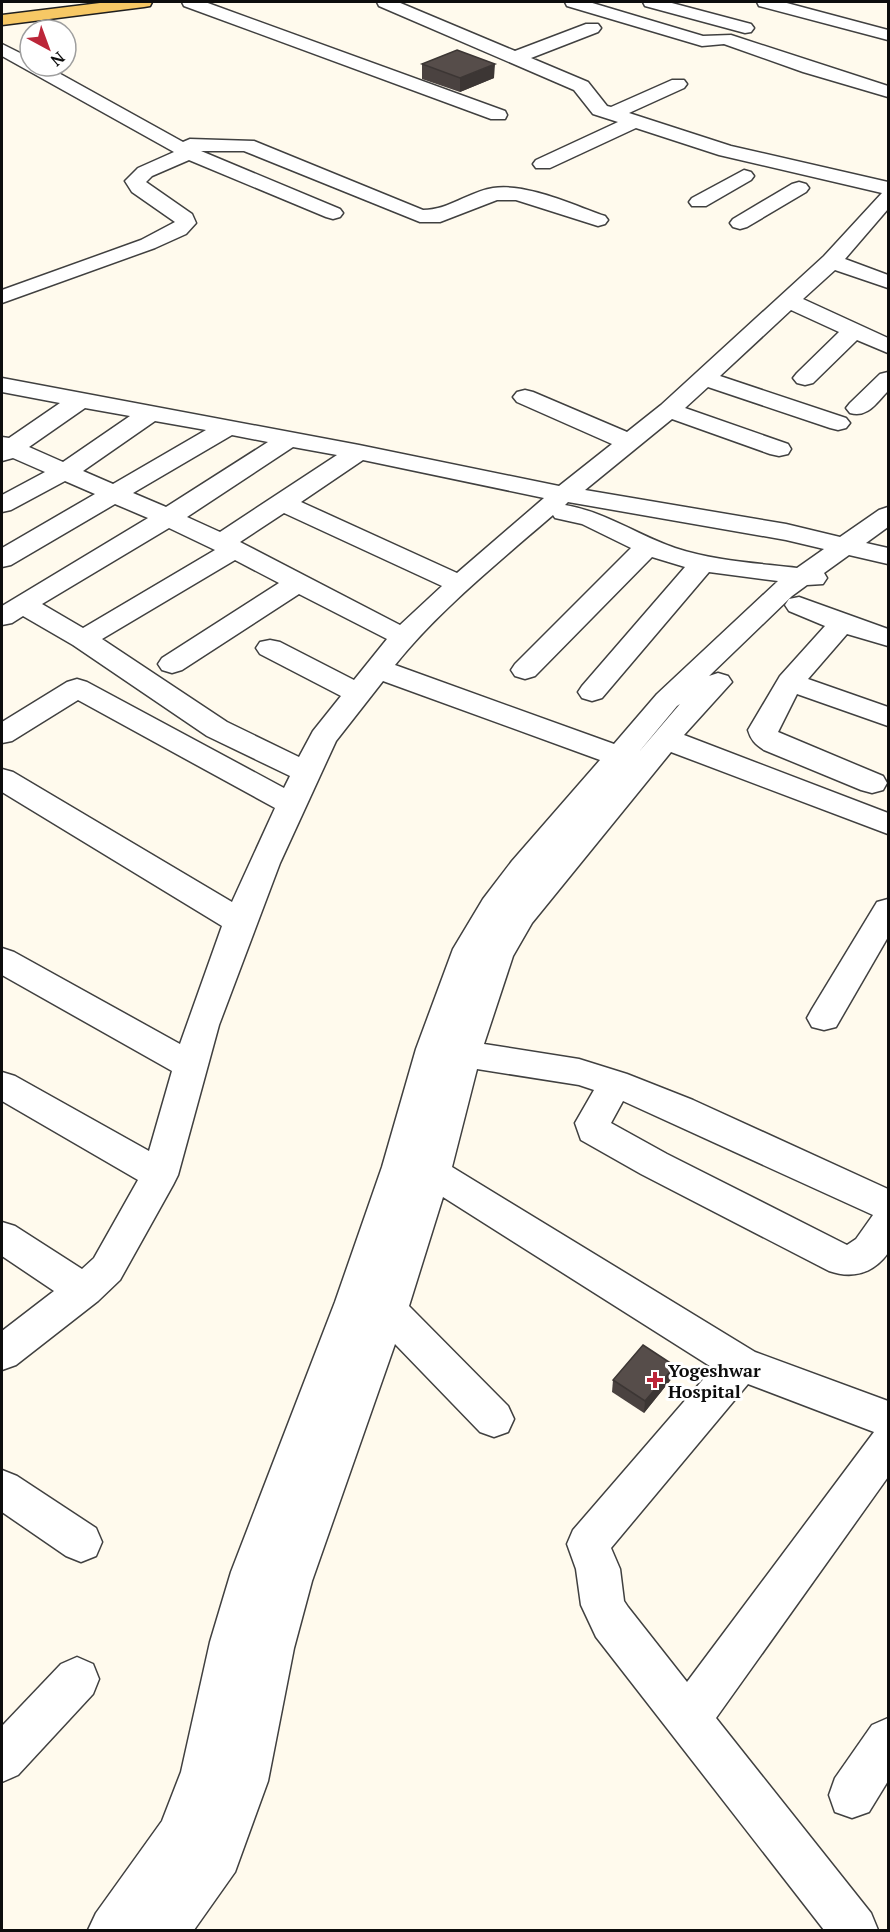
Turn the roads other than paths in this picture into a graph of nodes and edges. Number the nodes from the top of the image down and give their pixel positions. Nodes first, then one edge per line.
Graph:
1 (78, 2) edge
2 (144, 2) edge
3 (190, 2) edge
4 (385, 2) edge
5 (573, 2) edge
6 (651, 2) edge
7 (765, 2) edge
8 (784, 7) junction
9 (435, 8) dead end
10 (2, 11) edge
11 (416, 14) junction
12 (2, 20) edge
13 (592, 28) dead end
14 (745, 28) junction
15 (888, 35) edge
16 (725, 39) junction
17 (2, 49) edge
18 (517, 57) junction
19 (18, 58) edge
20 (54, 78) edge
21 (678, 84) dead end
22 (888, 92) edge
23 (612, 114) junction
24 (498, 115) dead end
25 (635, 121) junction
26 (182, 149) junction
27 (543, 164) dead end
28 (718, 170) dead end
29 (744, 176) junction
30 (799, 188) junction
31 (699, 202) dead end
32 (884, 204) edge
33 (333, 213) dead end
34 (598, 220) dead end
35 (740, 223) dead end
36 (832, 261) junction
37 (888, 282) edge
38 (2, 297) edge
39 (788, 301) junction
40 (854, 331) junction
41 (887, 343) edge
42 (2, 375) edge
43 (704, 378) junction
44 (805, 378) dead end
45 (888, 378) edge
46 (2, 385) edge
47 (27, 390) junction
48 (525, 397) dead end
49 (80, 400) junction
50 (2, 402) edge
51 (858, 408) dead end
52 (669, 410) junction
53 (151, 413) junction
54 (838, 423) dead end
55 (229, 427) junction
56 (289, 439) junction
57 (629, 442) junction
58 (5, 449) edge
59 (779, 449) dead end
60 (359, 452) junction
61 (64, 472) junction
62 (114, 495) junction
63 (564, 495) junction
64 (283, 503) junction
65 (2, 505) edge
66 (167, 518) junction
67 (876, 540) edge
68 (648, 546) junction
69 (228, 547) junction
70 (2, 559) edge
71 (703, 562) junction
72 (298, 583) junction
73 (459, 584) junction
74 (809, 587) junction
75 (13, 611) edge
76 (842, 623) junction
77 (403, 637) junction
78 (888, 638) edge
79 (83, 639) junction
80 (270, 648) dead end
81 (172, 664) dead end
82 (378, 669) junction
83 (525, 670) dead end
84 (790, 682) junction
85 (592, 692) dead end
86 (358, 694) junction
87 (888, 717) edge
88 (2, 734) edge
89 (642, 753) junction
90 (307, 772) junction
91 (2, 779) edge
92 (872, 783) dead end
93 (292, 805) junction
94 (888, 824) edge
95 (888, 910) edge
96 (240, 922) junction
97 (3, 964) edge
98 (824, 1018) dead end
99 (464, 1054) junction
100 (191, 1065) junction
101 (615, 1083) junction
102 (2, 1087) edge
103 (418, 1164) junction
104 (160, 1175) junction
105 (888, 1205) edge
106 (888, 1223) edge
107 (2, 1237) edge
108 (84, 1290) junction
109 (388, 1310) junction
110 (2, 1353) edge
111 (741, 1364) junction
112 (494, 1419) dead end
113 (888, 1419) edge
114 (888, 1445) edge
115 (2, 1489) edge
116 (81, 1542) dead end
117 (252, 1645) junction
118 (77, 1679) dead end
119 (688, 1719) junction
120 (888, 1741) edge
121 (2, 1759) edge
122 (852, 1795) dead end
123 (113, 1930) edge
124 (165, 1930) edge
125 (854, 1930) edge

1 - 10 main road
2 - 12 main road
3 - 24 street
4 - 11 street
5 - 16 street
6 - 14 street
7 - 8 street
8 - 14 street
8 - 15 street
9 - 11 street
11 - 18 street
13 - 18 street
14 - 16 street
16 - 22 street
17 - 19 street
18 - 23 street
20 - 26 street
21 - 23 street
23 - 25 street
25 - 27 street
25 - 32 street
26 - 33 street
26 - 34 street
26 - 38 street
28 - 29 street
29 - 30 street
29 - 31 street
30 - 32 street
30 - 35 street
32 - 36 street
36 - 37 street
36 - 39 street
39 - 40 street
39 - 43 street
40 - 41 street
40 - 44 street
42 - 63 street
43 - 52 street
43 - 54 street
45 - 51 street
46 - 47 street
47 - 49 street
47 - 50 street
48 - 57 street
49 - 53 street
49 - 58 street
52 - 57 street
52 - 59 street
53 - 55 street
53 - 61 street
55 - 56 street
55 - 62 street
56 - 60 street
56 - 66 street
57 - 63 street
58 - 61 street
60 - 63 street
60 - 64 street
61 - 62 street
61 - 65 street
62 - 66 street
62 - 70 street
63 - 67 street
63 - 68 street
63 - 73 street
64 - 69 street
64 - 73 street
66 - 69 street
66 - 75 street
67 - 74 street
68 - 71 street
68 - 83 street
69 - 72 street
69 - 79 street
71 - 74 street
71 - 85 street
72 - 77 street
72 - 81 street
73 - 77 street
74 - 76 street
74 - 89 street
74 - 89 street
75 - 79 street
76 - 78 street
76 - 84 street
77 - 82 street
79 - 90 street
80 - 86 street
82 - 86 street
82 - 89 street
84 - 87 street
84 - 92 street
86 - 90 street
88 - 93 street
89 - 94 street
89 - 99 street
89 - 103 street
90 - 93 street
91 - 96 street
93 - 96 street
95 - 98 street
96 - 100 street
97 - 100 street
99 - 101 street
99 - 103 street
100 - 104 street
101 - 105 street
101 - 106 street
102 - 104 street
103 - 109 street
103 - 111 street
103 - 117 street
104 - 108 street
107 - 108 street
108 - 110 street
109 - 112 street
109 - 117 street
111 - 113 street
111 - 119 street
114 - 119 street
115 - 116 street
117 - 123 street
117 - 124 street
118 - 121 street
119 - 125 street
120 - 122 street

